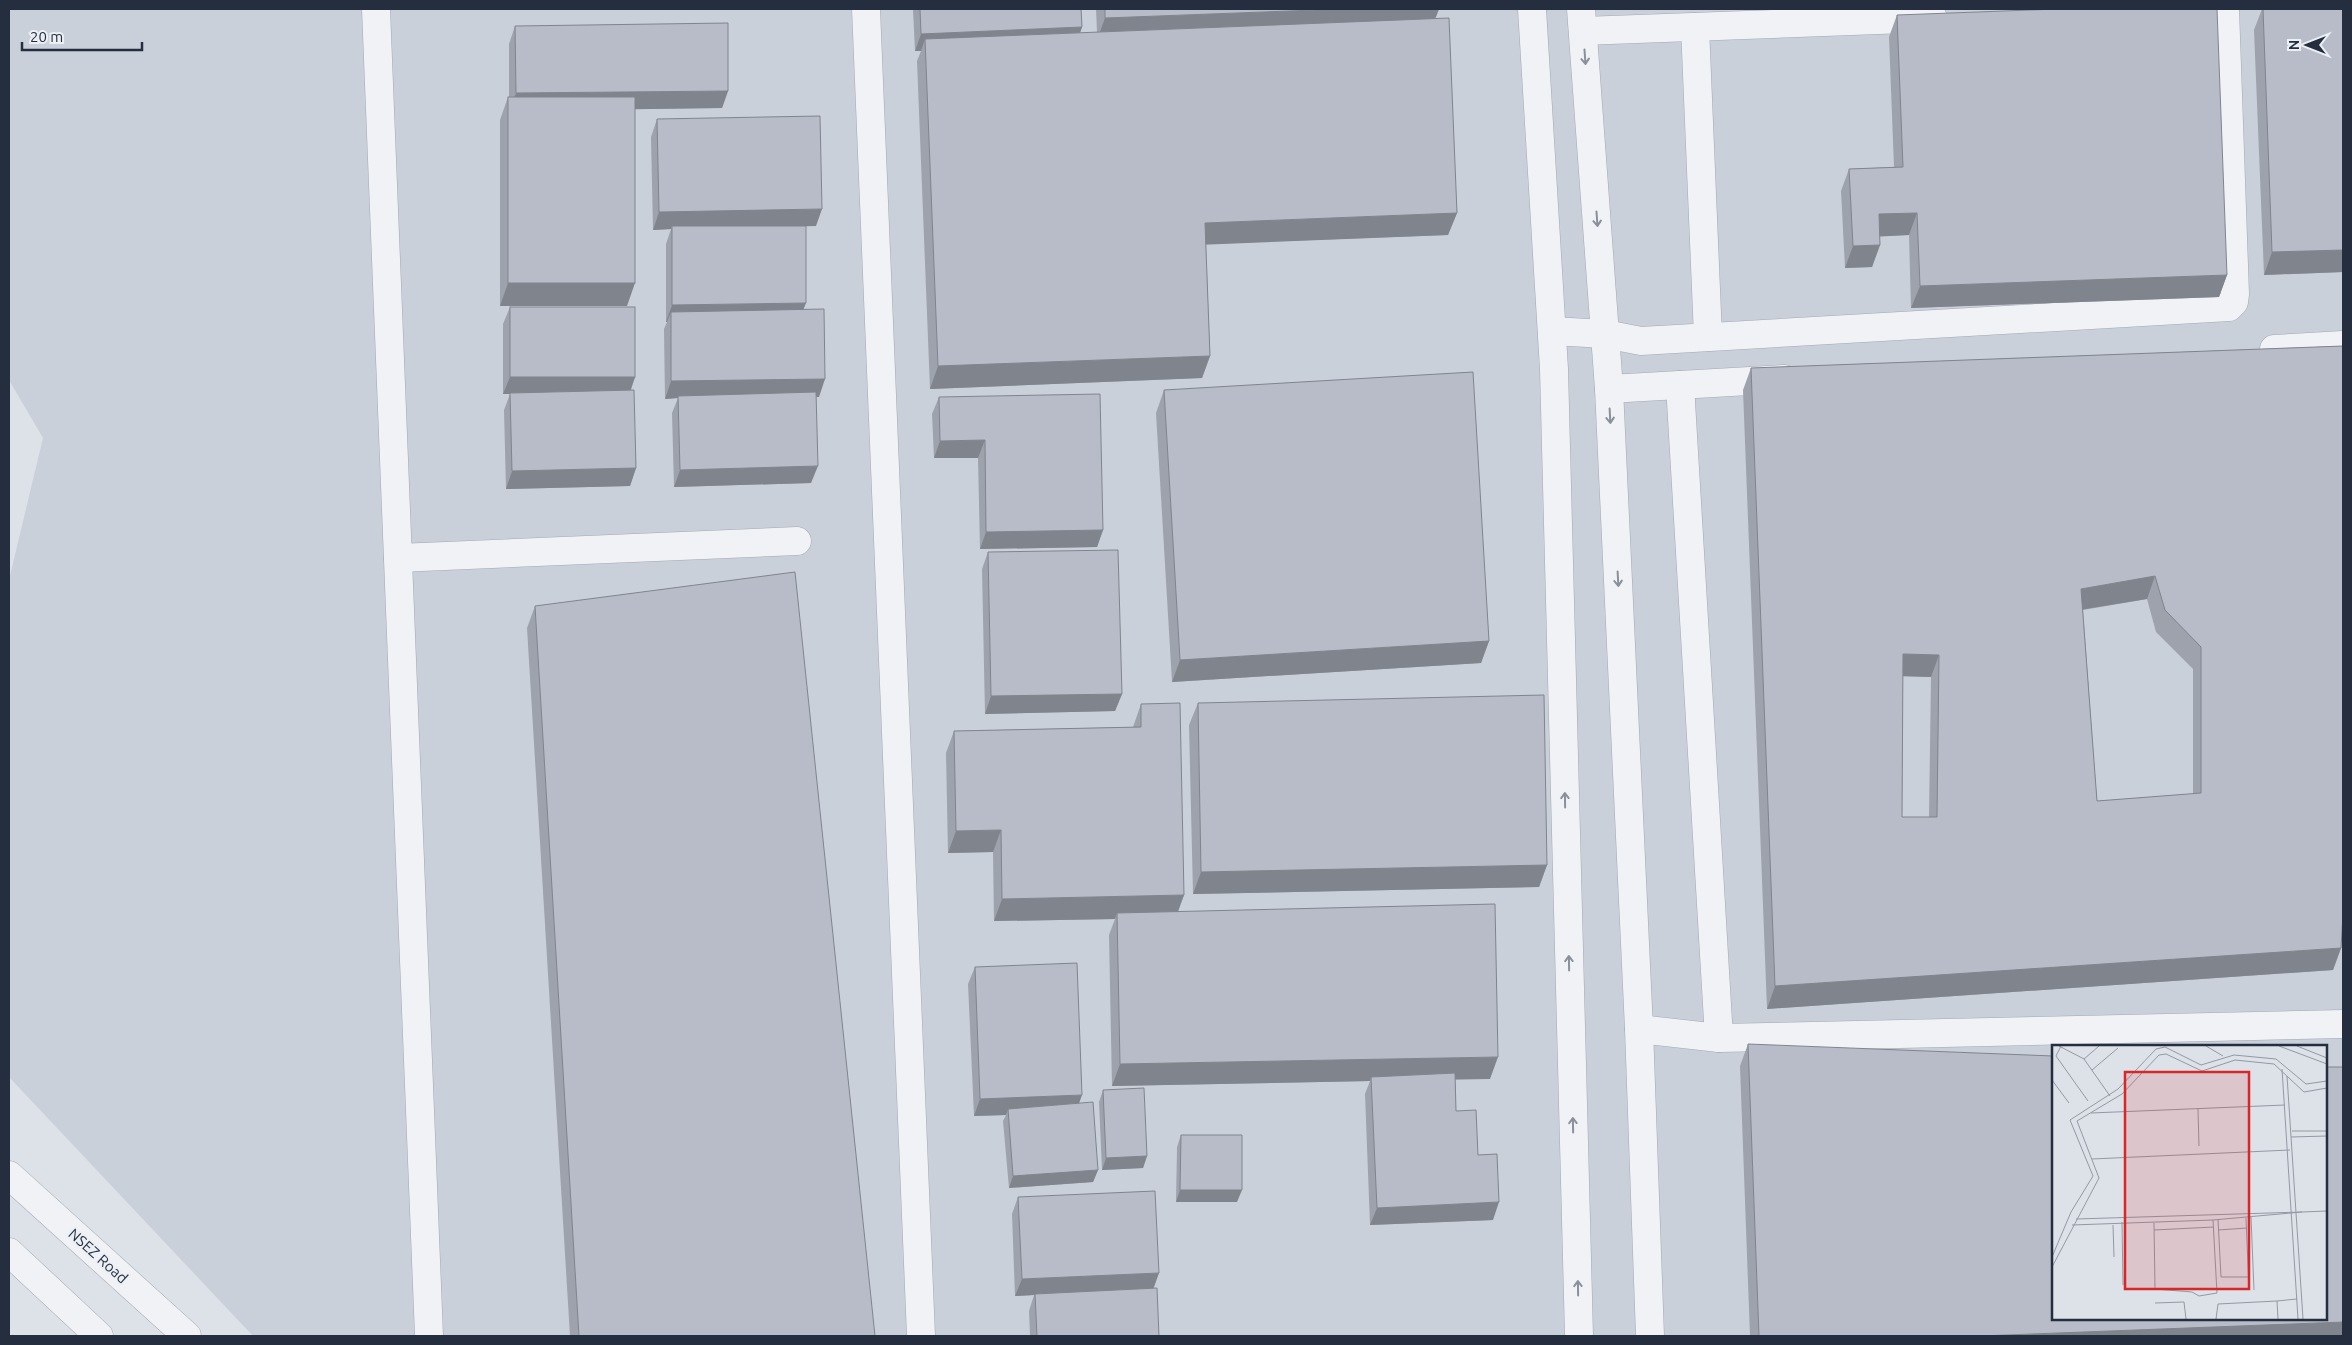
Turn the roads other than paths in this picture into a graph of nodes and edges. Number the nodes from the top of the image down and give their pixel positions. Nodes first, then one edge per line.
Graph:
1 (376, 9) edge
2 (866, 9) edge
3 (1532, 9) edge
4 (2197, 9) edge
5 (2217, 9) edge
6 (2225, 9) edge
7 (1961, 18) edge
8 (1582, 20) edge
9 (1696, 27) junction
10 (1552, 331) junction
11 (1605, 334) junction
12 (1708, 336) junction
13 (2343, 345) edge
14 (2244, 351) edge
15 (1809, 377) edge
16 (1680, 385) junction
17 (1609, 389) junction
18 (797, 541) dead end
19 (398, 558) junction
20 (2343, 1024) edge
21 (1639, 1029) junction
22 (1719, 1038) junction
23 (9, 1176) edge
24 (9, 1252) edge
25 (99, 1336) edge
26 (187, 1336) edge
27 (429, 1336) edge
28 (921, 1336) edge
29 (1579, 1336) edge
30 (1650, 1336) edge

1 - 19 street
2 - 28 street
3 - 10 street
4 - 5 street
6 - 12 street
7 - 9 street
8 - 9 street
8 -> 11 street
9 - 12 street
10 - 11 street
29 -> 10 street
11 - 12 street
11 - 17 street
13 - 14 street
15 - 16 street
16 - 17 street
16 - 22 street
17 -> 21 street
18 - 19 street
19 - 27 street
20 - 22 street
21 - 22 street
21 - 30 street
23 - 26 street, NSEZ Road
24 - 25 street

